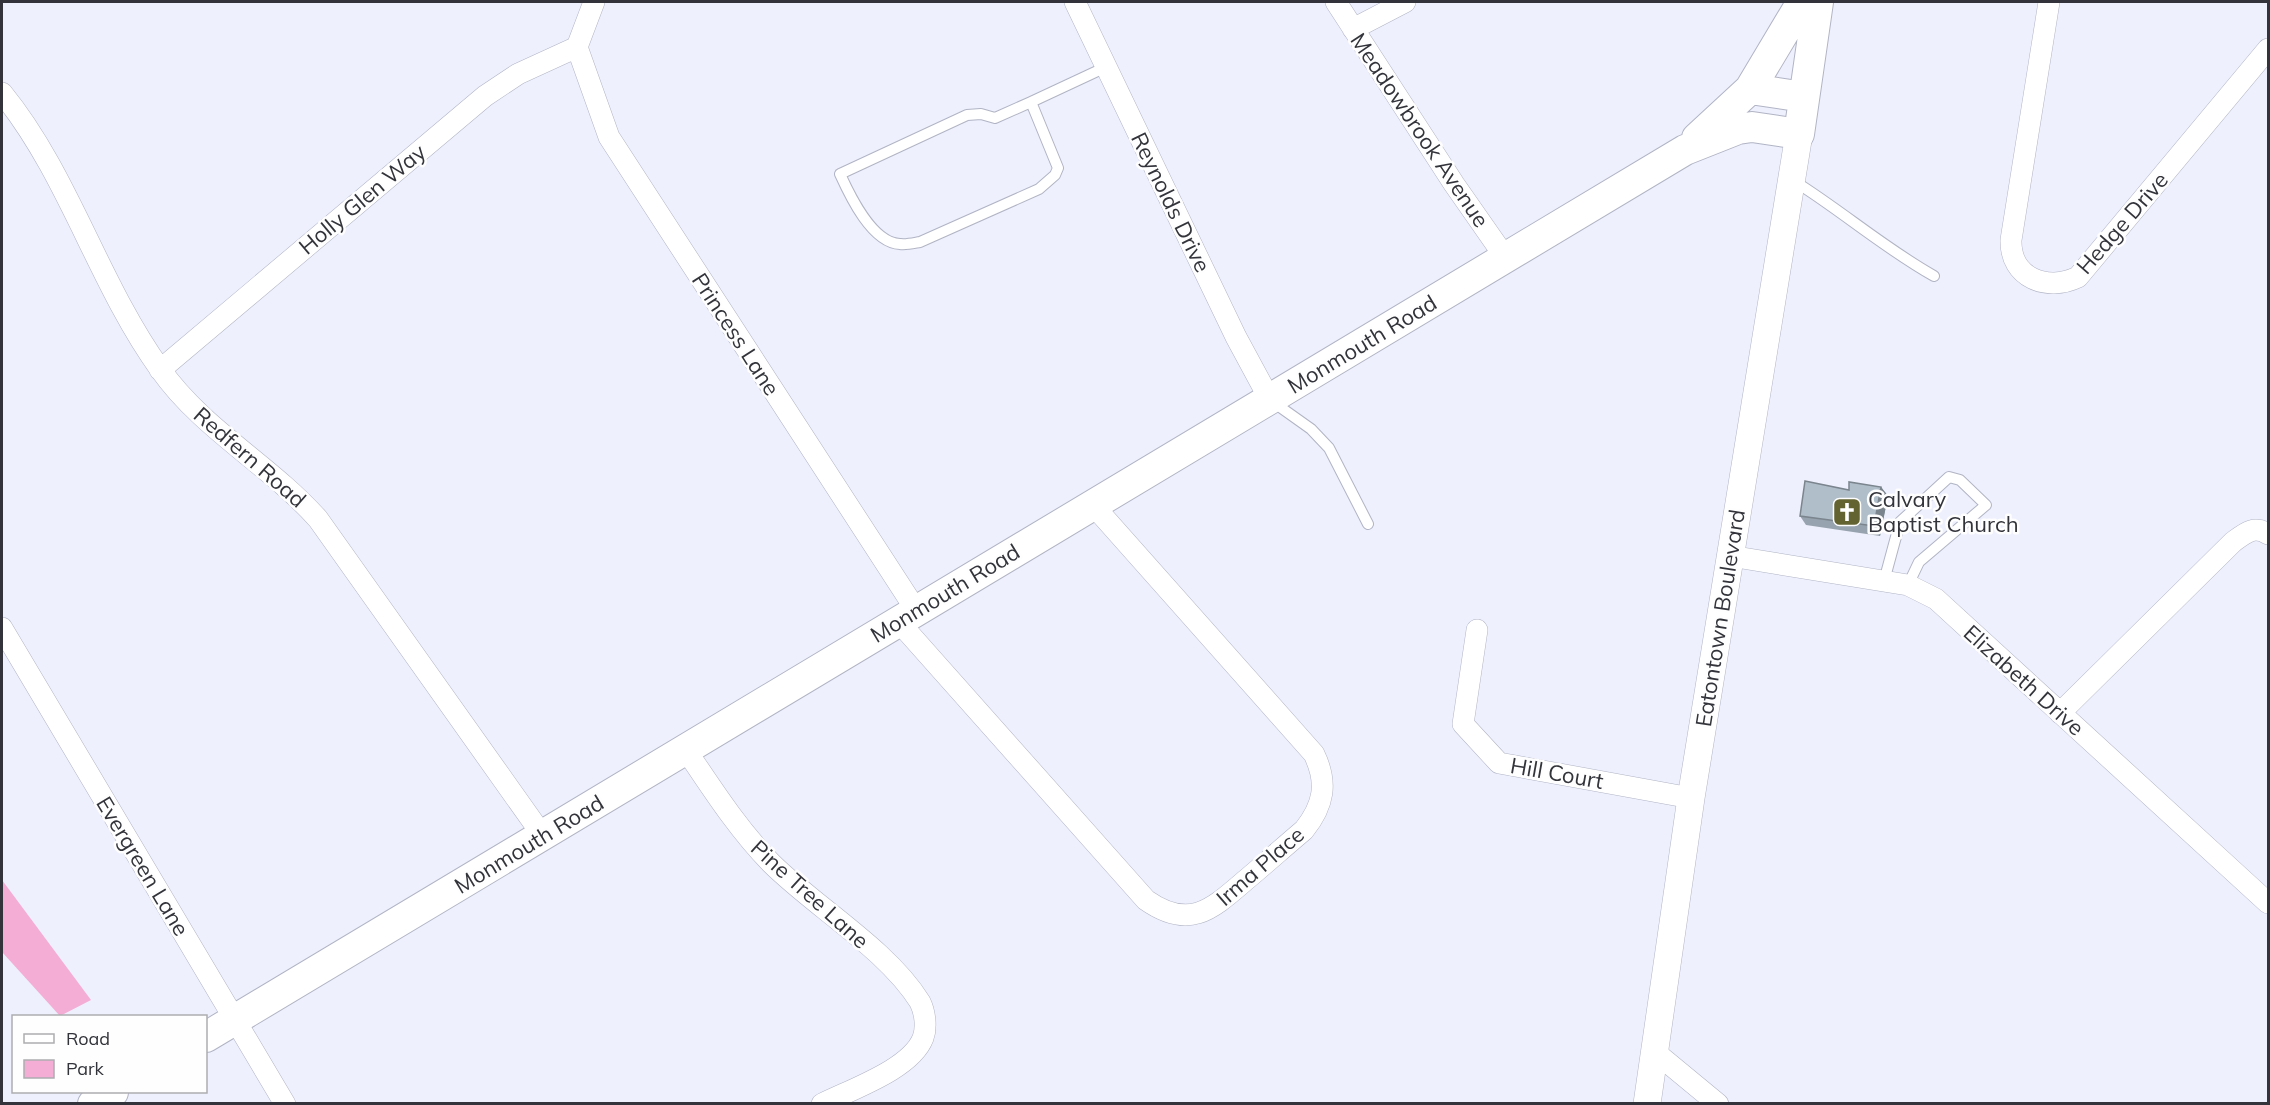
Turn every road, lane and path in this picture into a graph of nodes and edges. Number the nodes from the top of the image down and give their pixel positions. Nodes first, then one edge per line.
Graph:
1 (594, 2) edge
2 (1075, 2) edge
3 (1336, 2) edge
4 (1405, 2) edge
5 (1802, 2) edge
6 (1818, 2) edge
7 (2049, 2) edge
8 (1353, 29) junction
9 (577, 47) junction
10 (2268, 49) edge
11 (1106, 67) junction
12 (1749, 89) junction
13 (2, 93) edge
14 (1804, 97) junction
15 (1031, 102) junction
16 (1798, 134) junction
17 (1685, 150) junction
18 (1791, 179) junction
19 (1505, 257) junction
20 (1934, 276) dead end
21 (160, 370) junction
22 (1270, 400) junction
23 (1093, 505) junction
24 (1368, 524) dead end
25 (2268, 534) edge
26 (1730, 556) junction
27 (1884, 581) junction
28 (1908, 585) junction
29 (907, 615) junction
30 (2, 628) edge
31 (1477, 630) dead end
32 (2060, 713) junction
33 (686, 750) junction
34 (1691, 798) junction
35 (543, 836) junction
36 (2268, 903) edge
37 (235, 1019) junction
38 (207, 1036) edge
39 (1655, 1052) junction
40 (111, 1093) edge
41 (93, 1104) edge
42 (285, 1104) edge
43 (822, 1104) edge
44 (1647, 1104) edge
45 (1718, 1104) edge

1 - 9 street
2 - 11 street, Reynolds Drive
3 - 8 street, Meadowbrook Avenue
4 - 8 street
5 - 12 main road, Monmouth Road
6 - 14 main road
7 - 10 street, Hedge Drive
8 - 19 street, Meadowbrook Avenue
9 - 21 street, Holly Glen Way
9 - 29 street, Princess Lane
11 - 15 lane
11 - 22 street, Reynolds Drive
12 - 14 main road
12 - 17 main road, Monmouth Road
13 - 21 street, Redfern Road
14 - 16 main road
15 - 15 lane
16 - 17 main road, Monmouth Road
16 - 18 street, Eatontown Boulevard
17 - 19 main road, Monmouth Road
18 - 20 lane
18 - 26 street, Eatontown Boulevard
19 - 22 main road, Monmouth Road
21 - 35 street, Redfern Road
22 - 23 main road, Monmouth Road
22 - 24 lane
23 - 29 main road, Monmouth Road
23 - 29 street, Irma Place
25 - 32 street
26 - 27 street, Elizabeth Drive
26 - 34 street, Eatontown Boulevard
27 - 28 street, Elizabeth Drive
27 - 28 lane
28 - 32 street, Elizabeth Drive
29 - 33 main road, Monmouth Road
30 - 37 street, Evergreen Lane
31 - 34 street, Hill Court
32 - 36 street, Elizabeth Drive
33 - 35 main road, Monmouth Road
33 - 43 street, Pine Tree Lane
34 - 39 street, Eatontown Boulevard
35 - 37 main road, Monmouth Road
37 - 38 main road, Monmouth Road
37 - 42 street, Evergreen Lane
39 - 44 street, Eatontown Boulevard
39 - 45 street
40 - 41 main road

